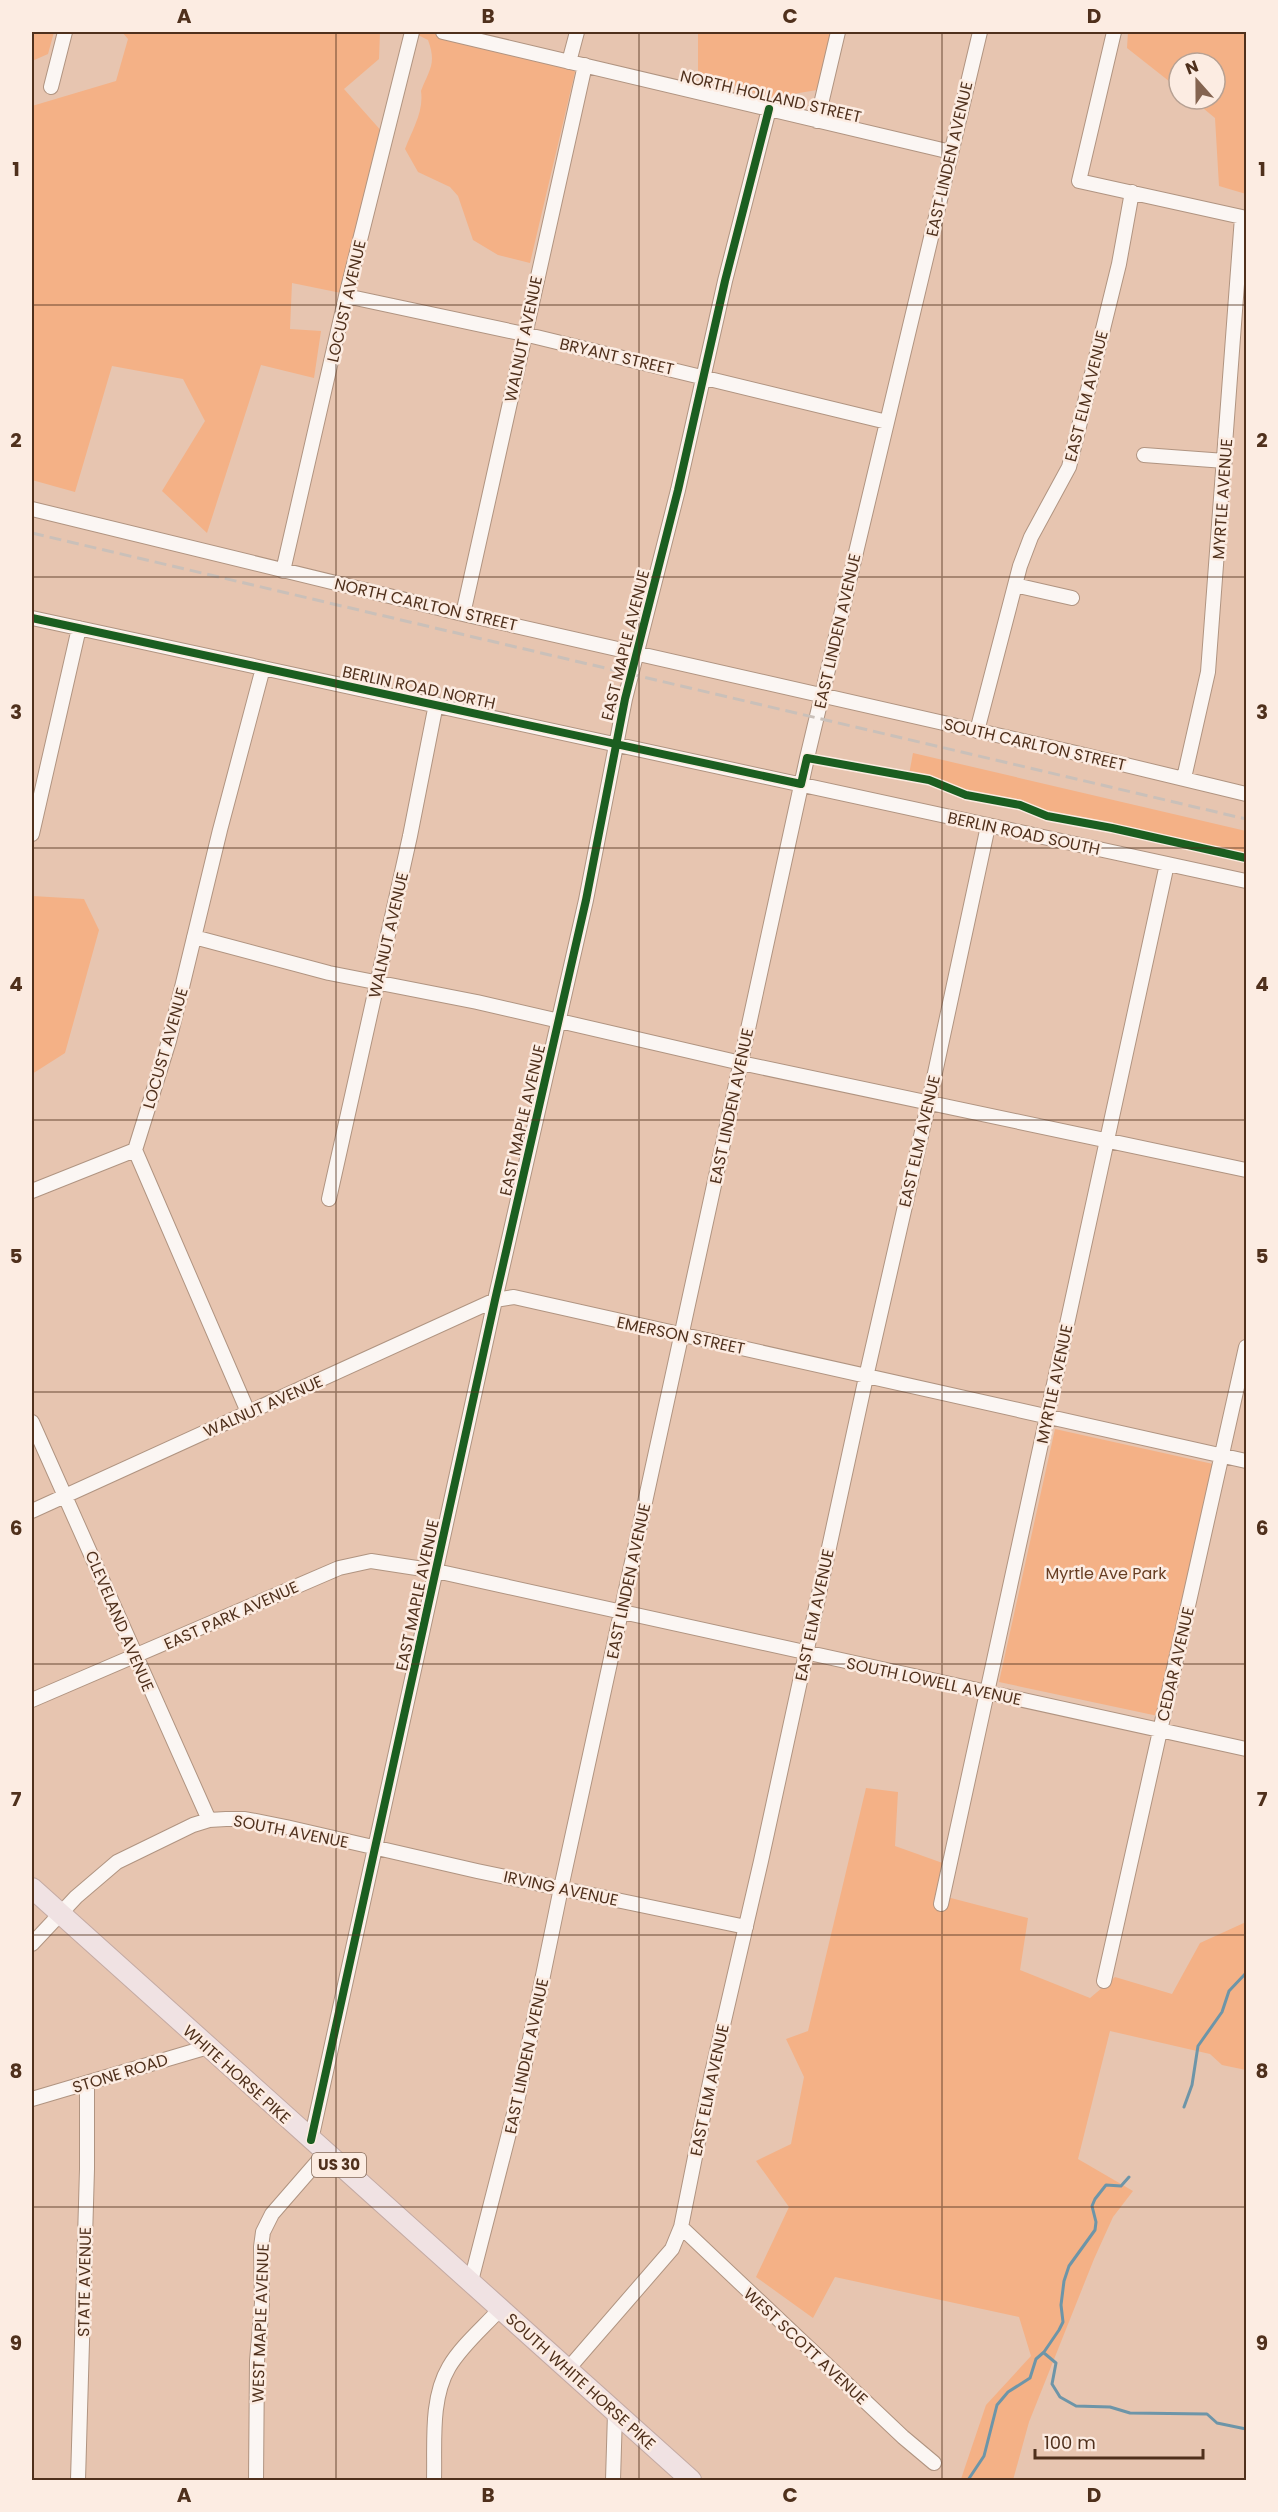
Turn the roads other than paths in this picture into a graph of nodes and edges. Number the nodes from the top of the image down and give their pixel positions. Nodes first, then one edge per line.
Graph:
1 (65, 32) edge
2 (412, 32) edge
3 (443, 32) edge
4 (577, 32) edge
5 (838, 32) edge
6 (980, 32) edge
7 (1114, 32) edge
8 (569, 62) junction
9 (585, 65) junction
10 (51, 87) dead end
11 (769, 109) junction
12 (817, 121) junction
13 (951, 152) junction
14 (1132, 192) junction
15 (346, 296) junction
16 (524, 334) junction
17 (704, 376) junction
18 (887, 422) junction
19 (1144, 455) dead end
20 (1226, 461) junction
21 (32, 509) edge
22 (283, 571) junction
23 (1016, 585) junction
24 (1072, 598) dead end
25 (463, 614) junction
26 (32, 618) edge
27 (79, 628) junction
28 (636, 652) junction
29 (262, 668) junction
30 (823, 695) junction
31 (436, 704) junction
32 (977, 730) junction
33 (616, 744) junction
34 (1184, 778) junction
35 (801, 784) junction
36 (1246, 795) edge
37 (988, 826) junction
38 (32, 834) edge
39 (1167, 864) junction
40 (1246, 881) edge
41 (194, 937) junction
42 (376, 982) junction
43 (559, 1022) junction
44 (741, 1063) junction
45 (929, 1101) junction
46 (1107, 1140) junction
47 (135, 1150) junction
48 (1246, 1170) edge
49 (32, 1191) edge
50 (329, 1199) dead end
51 (495, 1300) junction
52 (681, 1335) junction
53 (1246, 1347) edge
54 (866, 1377) junction
55 (248, 1412) junction
56 (1047, 1418) junction
57 (32, 1422) edge
58 (1222, 1456) junction
59 (1246, 1461) edge
60 (65, 1495) junction
61 (32, 1510) edge
62 (365, 1562) joint
63 (436, 1571) junction
64 (621, 1611) junction
65 (806, 1653) junction
66 (136, 1657) junction
67 (987, 1693) junction
68 (32, 1700) edge
69 (1160, 1731) junction
70 (1246, 1749) edge
71 (209, 1820) junction
72 (376, 1848) junction
73 (32, 1888) edge
74 (561, 1888) junction
75 (941, 1904) dead end
76 (60, 1914) junction
77 (746, 1928) junction
78 (32, 1944) edge
79 (1104, 1981) dead end
80 (208, 2047) junction
81 (87, 2083) junction
82 (32, 2099) edge
83 (318, 2146) junction
84 (681, 2227) junction
85 (471, 2282) junction
86 (501, 2308) junction
87 (568, 2369) junction
88 (615, 2413) junction
89 (934, 2463) dead end
90 (78, 2481) edge
91 (256, 2481) edge
92 (434, 2481) edge
93 (613, 2481) edge
94 (691, 2481) edge

1 - 10 street
2 - 15 street, LOCUST AVENUE
3 - 8 street, NORTH HOLLAND STREET
4 - 8 street
5 - 12 street
6 - 13 street, EAST LINDEN AVENUE
7 - 14 street
8 - 9 street, NORTH HOLLAND STREET
9 - 11 street, NORTH HOLLAND STREET
9 - 16 street, WALNUT AVENUE
11 - 12 street, NORTH HOLLAND STREET
11 - 17 street, EAST MAPLE AVENUE
12 - 13 street, NORTH HOLLAND STREET
13 - 18 street, EAST LINDEN AVENUE
14 - 20 street, MYRTLE AVENUE
14 - 23 street, EAST ELM AVENUE
15 - 16 street, BRYANT STREET
15 - 22 street, LOCUST AVENUE
16 - 17 street, BRYANT STREET
16 - 25 street, WALNUT AVENUE
17 - 18 street, BRYANT STREET
17 - 28 street, EAST MAPLE AVENUE
18 - 30 street, EAST LINDEN AVENUE
19 - 20 street
20 - 34 street, MYRTLE AVENUE
21 - 22 street, NORTH CARLTON STREET
22 - 25 street, NORTH CARLTON STREET
23 - 24 street
23 - 32 street, EAST ELM AVENUE
25 - 28 street, NORTH CARLTON STREET
26 - 27 street, BERLIN ROAD NORTH
27 - 29 street, BERLIN ROAD NORTH
27 - 38 street
28 - 30 street, NORTH CARLTON STREET
28 - 33 street, EAST MAPLE AVENUE
29 - 31 street, BERLIN ROAD NORTH
29 - 41 street, LOCUST AVENUE
30 - 32 street, SOUTH CARLTON STREET
30 - 35 street, EAST LINDEN AVENUE
31 - 33 street, BERLIN ROAD NORTH
31 - 42 street, WALNUT AVENUE
32 - 34 street, SOUTH CARLTON STREET
33 - 35 street, BERLIN ROAD NORTH
33 - 43 street, EAST MAPLE AVENUE
34 - 36 street, SOUTH CARLTON STREET
35 - 37 street, BERLIN ROAD SOUTH
35 - 44 street, EAST LINDEN AVENUE
37 - 39 street, BERLIN ROAD SOUTH
37 - 45 street, EAST ELM AVENUE
39 - 40 street, BERLIN ROAD SOUTH
39 - 46 street, MYRTLE AVENUE
41 - 42 street
41 - 47 street, LOCUST AVENUE
42 - 43 street
42 - 50 street, WALNUT AVENUE
43 - 44 street
43 - 51 street, EAST MAPLE AVENUE
44 - 45 street
44 - 52 street, EAST LINDEN AVENUE
45 - 46 street
45 - 54 street, EAST ELM AVENUE
46 - 48 street
46 - 56 street, MYRTLE AVENUE
47 - 49 street
47 - 55 street
51 - 52 street, EMERSON STREET
51 - 55 street, WALNUT AVENUE
51 - 63 street, EAST MAPLE AVENUE
52 - 54 street, EMERSON STREET
52 - 64 street, EAST LINDEN AVENUE
53 - 58 street, CEDAR AVENUE
54 - 56 street, EMERSON STREET
54 - 65 street, EAST ELM AVENUE
55 - 60 street, WALNUT AVENUE
56 - 58 street, EMERSON STREET
56 - 67 street, MYRTLE AVENUE
57 - 60 street, CLEVELAND AVENUE
58 - 59 street, EMERSON STREET
58 - 69 street, CEDAR AVENUE
60 - 61 street, WALNUT AVENUE
60 - 66 street, CLEVELAND AVENUE
62 - 63 street, SOUTH LOWELL AVENUE
62 - 66 street, EAST PARK AVENUE
63 - 64 street, SOUTH LOWELL AVENUE
63 - 72 street, EAST MAPLE AVENUE
64 - 65 street, SOUTH LOWELL AVENUE
64 - 74 street, EAST LINDEN AVENUE
65 - 67 street, SOUTH LOWELL AVENUE
65 - 77 street, EAST ELM AVENUE
66 - 68 street, EAST PARK AVENUE
66 - 71 street, CLEVELAND AVENUE
67 - 69 street, SOUTH LOWELL AVENUE
67 - 75 street, MYRTLE AVENUE
69 - 70 street, SOUTH LOWELL AVENUE
69 - 79 street, CEDAR AVENUE
71 - 72 street, SOUTH AVENUE
71 - 76 street, SOUTH AVENUE
72 - 74 street, IRVING AVENUE
72 - 83 street, EAST MAPLE AVENUE
73 - 76 highway, WHITE HORSE PIKE / US 30
74 - 77 street, IRVING AVENUE
74 - 85 street, EAST LINDEN AVENUE
76 - 78 street, SOUTH AVENUE
76 - 80 highway, WHITE HORSE PIKE / US 30
77 - 84 street, EAST ELM AVENUE
80 - 81 street, STONE ROAD
80 - 83 highway, WHITE HORSE PIKE / US 30
81 - 82 street, STONE ROAD
81 - 90 street, STATE AVENUE
83 - 85 highway, WHITE HORSE PIKE / US 30
83 - 91 street, WEST MAPLE AVENUE
84 - 87 street, EAST ELM AVENUE
84 - 89 street, WEST SCOTT AVENUE
85 - 86 highway, SOUTH WHITE HORSE PIKE / US 30
86 - 87 highway, SOUTH WHITE HORSE PIKE / US 30
86 - 92 street
87 - 88 highway, SOUTH WHITE HORSE PIKE / US 30
88 - 93 street
88 - 94 highway, SOUTH WHITE HORSE PIKE / US 30

